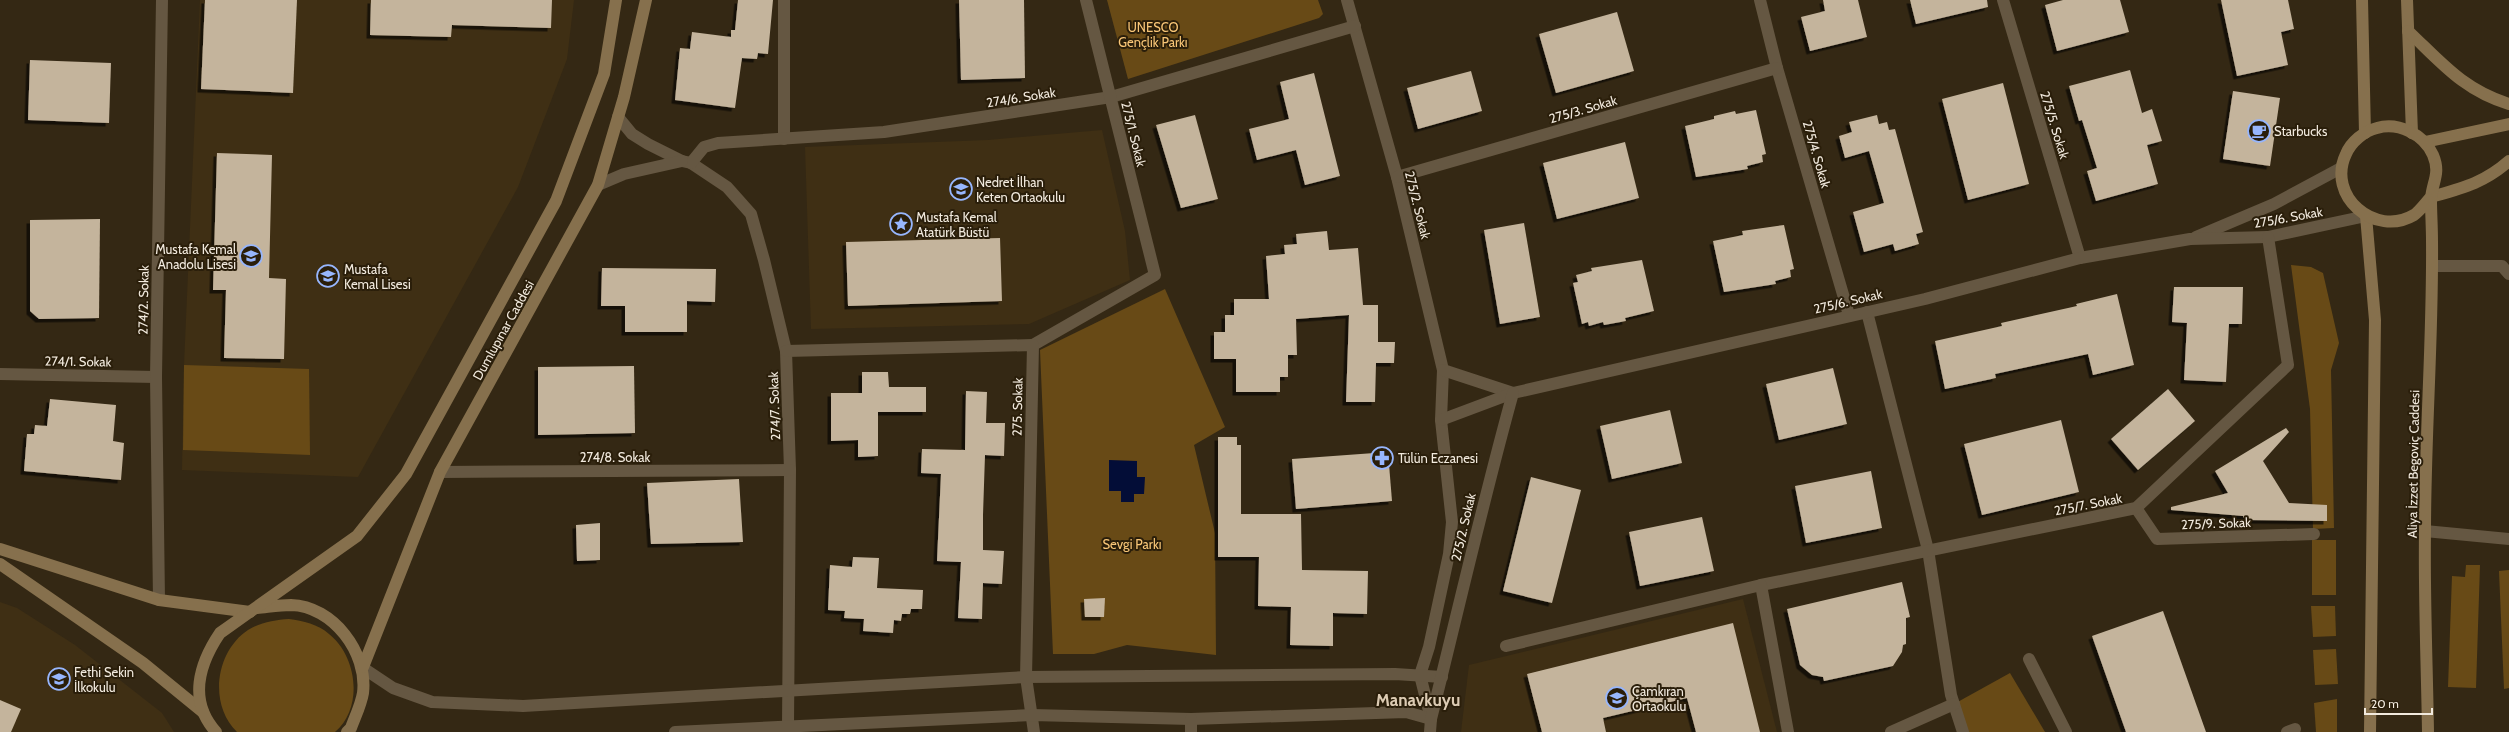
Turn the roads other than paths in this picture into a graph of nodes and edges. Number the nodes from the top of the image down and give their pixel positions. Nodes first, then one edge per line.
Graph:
1 (162, 0) edge
2 (616, 0) edge
3 (646, 0) edge
4 (784, 0) edge
5 (1086, 0) edge
6 (1347, 0) edge
7 (1760, 0) edge
8 (2003, 0) edge
9 (2362, 0) edge
10 (2407, 0) edge
11 (1355, 26) junction
12 (2408, 31) junction
13 (1777, 68) junction
14 (1110, 97) junction
15 (2509, 104) edge
16 (618, 117) junction
17 (2509, 124) edge
18 (2365, 133) junction
19 (2412, 133) junction
20 (784, 139) junction
21 (2424, 142) junction
22 (2509, 161) edge
23 (686, 162) junction
24 (2341, 168) junction
25 (1397, 177) junction
26 (598, 185) junction
27 (2431, 197) junction
28 (2366, 216) junction
29 (2268, 237) junction
30 (2190, 239) junction
31 (2080, 258) junction
32 (2432, 266) junction
33 (2509, 274) edge
34 (1867, 312) junction
35 (1849, 315) junction
36 (1033, 346) junction
37 (786, 351) junction
38 (1443, 370) junction
39 (0, 374) edge
40 (156, 377) junction
41 (1513, 393) junction
42 (1441, 420) junction
43 (790, 470) junction
44 (440, 472) junction
45 (2136, 508) junction
46 (2425, 531) junction
47 (2314, 534) dead end
48 (2509, 539) edge
49 (0, 549) edge
50 (1928, 550) junction
51 (0, 564) edge
52 (1761, 585) junction
53 (159, 600) junction
54 (253, 610) junction
55 (1506, 646) dead end
56 (2029, 659) dead end
57 (363, 667) junction
58 (1420, 675) junction
59 (1026, 677) junction
60 (1442, 677) junction
61 (788, 690) junction
62 (1954, 704) junction
63 (1032, 715) junction
64 (204, 716) junction
65 (1191, 719) junction
66 (1431, 720) junction
67 (788, 726) junction
68 (205, 732) edge
69 (216, 732) edge
70 (347, 732) edge
71 (675, 732) edge
72 (1034, 732) edge
73 (1191, 732) edge
74 (1430, 732) edge
75 (1788, 732) edge
76 (1891, 732) edge
77 (1963, 732) edge
78 (2066, 732) edge
79 (2370, 732) edge
80 (2428, 732) edge

1 - 40 street, 274/2. Sokak
2 - 54 main road, Dumlupınar Caddesi
3 - 16 main road, Dumlupınar Caddesi
4 - 20 street
5 - 14 street, 275/1. Sokak
6 - 11 street, 275/2. Sokak
7 - 13 street, 275/4. Sokak
8 - 31 street, 275/5. Sokak
9 - 18 main road
10 - 12 main road
11 - 14 street, 274/6. Sokak
11 - 25 street, 275/2. Sokak
12 - 15 main road
12 - 19 main road
13 - 25 street, 275/3. Sokak
13 - 35 street, 275/4. Sokak
14 - 20 street, 274/6. Sokak
14 - 36 street, 275/1. Sokak
16 - 23 street, 274/7. Sokak
16 - 26 main road, Dumlupınar Caddesi
17 - 21 main road
18 - 19 main road, Aliya İzzet Begoviç Caddesi
18 - 24 main road, Aliya İzzet Begoviç Caddesi
19 - 21 main road, Aliya İzzet Begoviç Caddesi
20 - 23 street, 274/6. Sokak
21 - 27 main road, Aliya İzzet Begoviç Caddesi
22 - 27 main road
23 - 26 street
23 - 37 street, 274/7. Sokak
24 - 28 main road, Aliya İzzet Begoviç Caddesi
24 - 30 street, 275/6. Sokak
25 - 38 street, 275/2. Sokak
26 - 44 main road, Dumlupınar Caddesi
27 - 28 main road, Aliya İzzet Begoviç Caddesi
27 - 32 main road, Aliya İzzet Begoviç Caddesi
28 - 29 street, 275/6. Sokak
28 - 79 main road
29 - 30 street, 275/6. Sokak
29 - 45 street, 275/7. Sokak
30 - 31 street, 275/6. Sokak
31 - 34 street, 275/6. Sokak
32 - 33 street
32 - 46 main road, Aliya İzzet Begoviç Caddesi
34 - 35 street, 275/6. Sokak
34 - 50 street
35 - 41 street, 275/6. Sokak
36 - 37 street
36 - 59 street, 275. Sokak
37 - 43 street, 274/7. Sokak
38 - 41 street
38 - 42 street, 275/2. Sokak
39 - 40 street, 274/1. Sokak
40 - 53 street, 274/2. Sokak
41 - 42 street
41 - 60 street, 275/2. Sokak
42 - 58 street, 275/2. Sokak
43 - 44 street, 274/8. Sokak
43 - 61 street, 274/7. Sokak
44 - 57 main road, Dumlupınar Caddesi
45 - 47 street, 275/9. Sokak
45 - 50 street, 275/7. Sokak
46 - 48 street
46 - 80 main road, Aliya İzzet Begoviç Caddesi
49 - 53 main road
50 - 52 street, 275/7. Sokak
50 - 62 street
51 - 64 main road
52 - 55 street, 275/7. Sokak
52 - 75 street
53 - 54 main road
54 - 57 main road
54 - 64 main road, Dumlupınar Caddesi
56 - 78 street
57 - 61 street
57 - 70 main road
58 - 59 street
58 - 60 street
58 - 66 street, 275/2. Sokak
59 - 61 street
59 - 63 street, 275. Sokak
60 - 66 street, 275/2. Sokak
61 - 67 street, 274/7. Sokak
62 - 76 street
62 - 77 street
63 - 65 street
63 - 67 street
63 - 72 street, 275. Sokak
64 - 68 main road
64 - 69 main road
65 - 66 street
65 - 73 street
66 - 74 street, 275/2. Sokak
67 - 71 street

